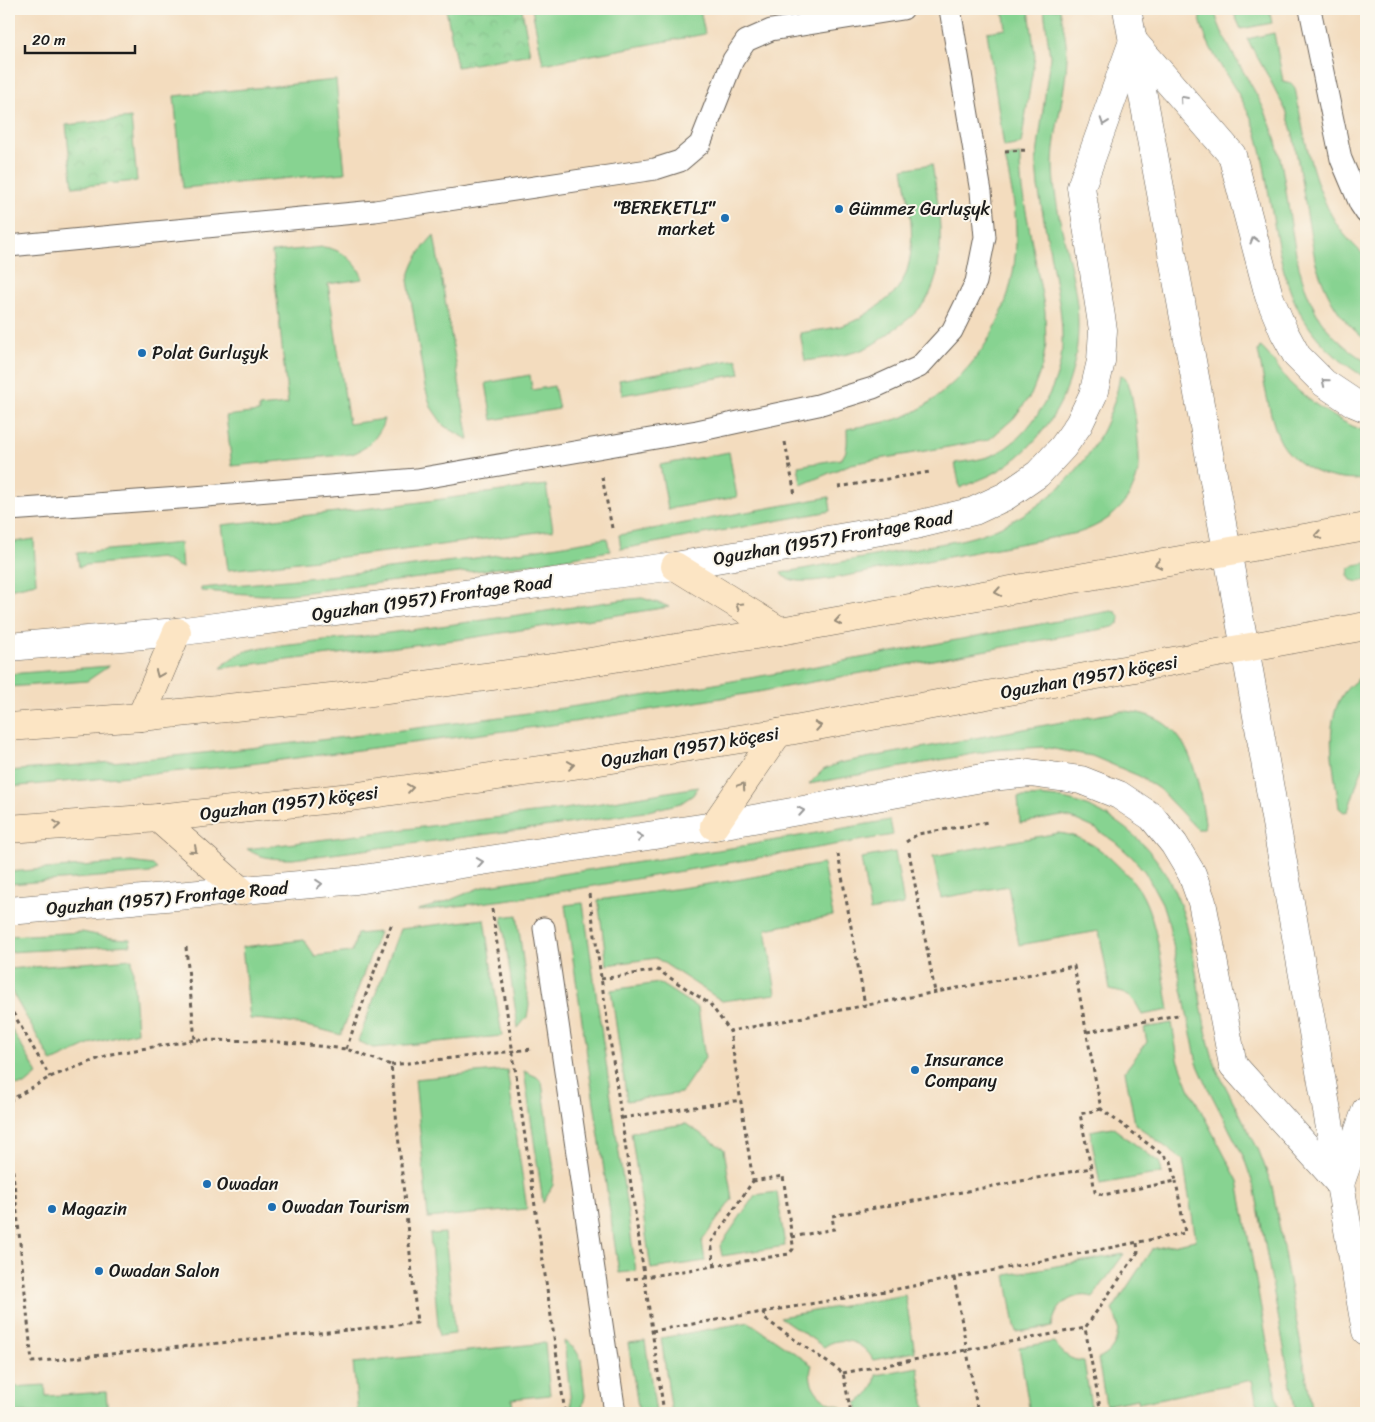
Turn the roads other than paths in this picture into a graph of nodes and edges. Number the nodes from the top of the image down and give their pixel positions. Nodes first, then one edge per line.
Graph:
1 (903, 9) edge
2 (950, 9) edge
3 (1127, 9) edge
4 (1310, 9) edge
5 (1133, 41) junction
6 (1366, 213) edge
7 (9, 246) edge
8 (1366, 408) edge
9 (9, 510) edge
10 (1366, 527) edge
11 (1227, 552) junction
12 (675, 566) junction
13 (1366, 626) edge
14 (780, 631) junction
15 (177, 632) junction
16 (9, 647) edge
17 (1245, 648) junction
18 (141, 717) junction
19 (9, 728) edge
20 (778, 733) junction
21 (158, 818) junction
22 (714, 826) junction
23 (9, 829) edge
24 (241, 891) junction
25 (9, 912) edge
26 (544, 928) dead end
27 (1366, 1110) edge
28 (1340, 1184) junction
29 (1366, 1331) edge
30 (615, 1413) edge

1 - 7 lane
2 - 9 lane
3 - 5 street
4 - 6 lane
8 -> 5 street
5 - 11 street
5 -> 12 street, Oguzhan (1957) Frontage Road
10 -> 11 main road
11 -> 14 main road
11 - 17 street
14 -> 12 main road
12 - 15 street, Oguzhan (1957) Frontage Road
13 - 17 main road, Oguzhan (1957) köçesi
14 - 18 main road
15 - 16 street, Oguzhan (1957) Frontage Road
15 -> 18 main road
20 -> 17 main road, Oguzhan (1957) köçesi
17 - 28 street
18 - 19 main road
21 -> 20 main road, Oguzhan (1957) köçesi
22 -> 20 main road
23 -> 21 main road, Oguzhan (1957) köçesi
21 -> 24 main road
24 -> 22 street, Oguzhan (1957) Frontage Road
22 -> 28 street, Oguzhan (1957) Frontage Road
24 - 25 street, Oguzhan (1957) Frontage Road
26 - 30 lane
27 - 28 street
28 - 29 street

